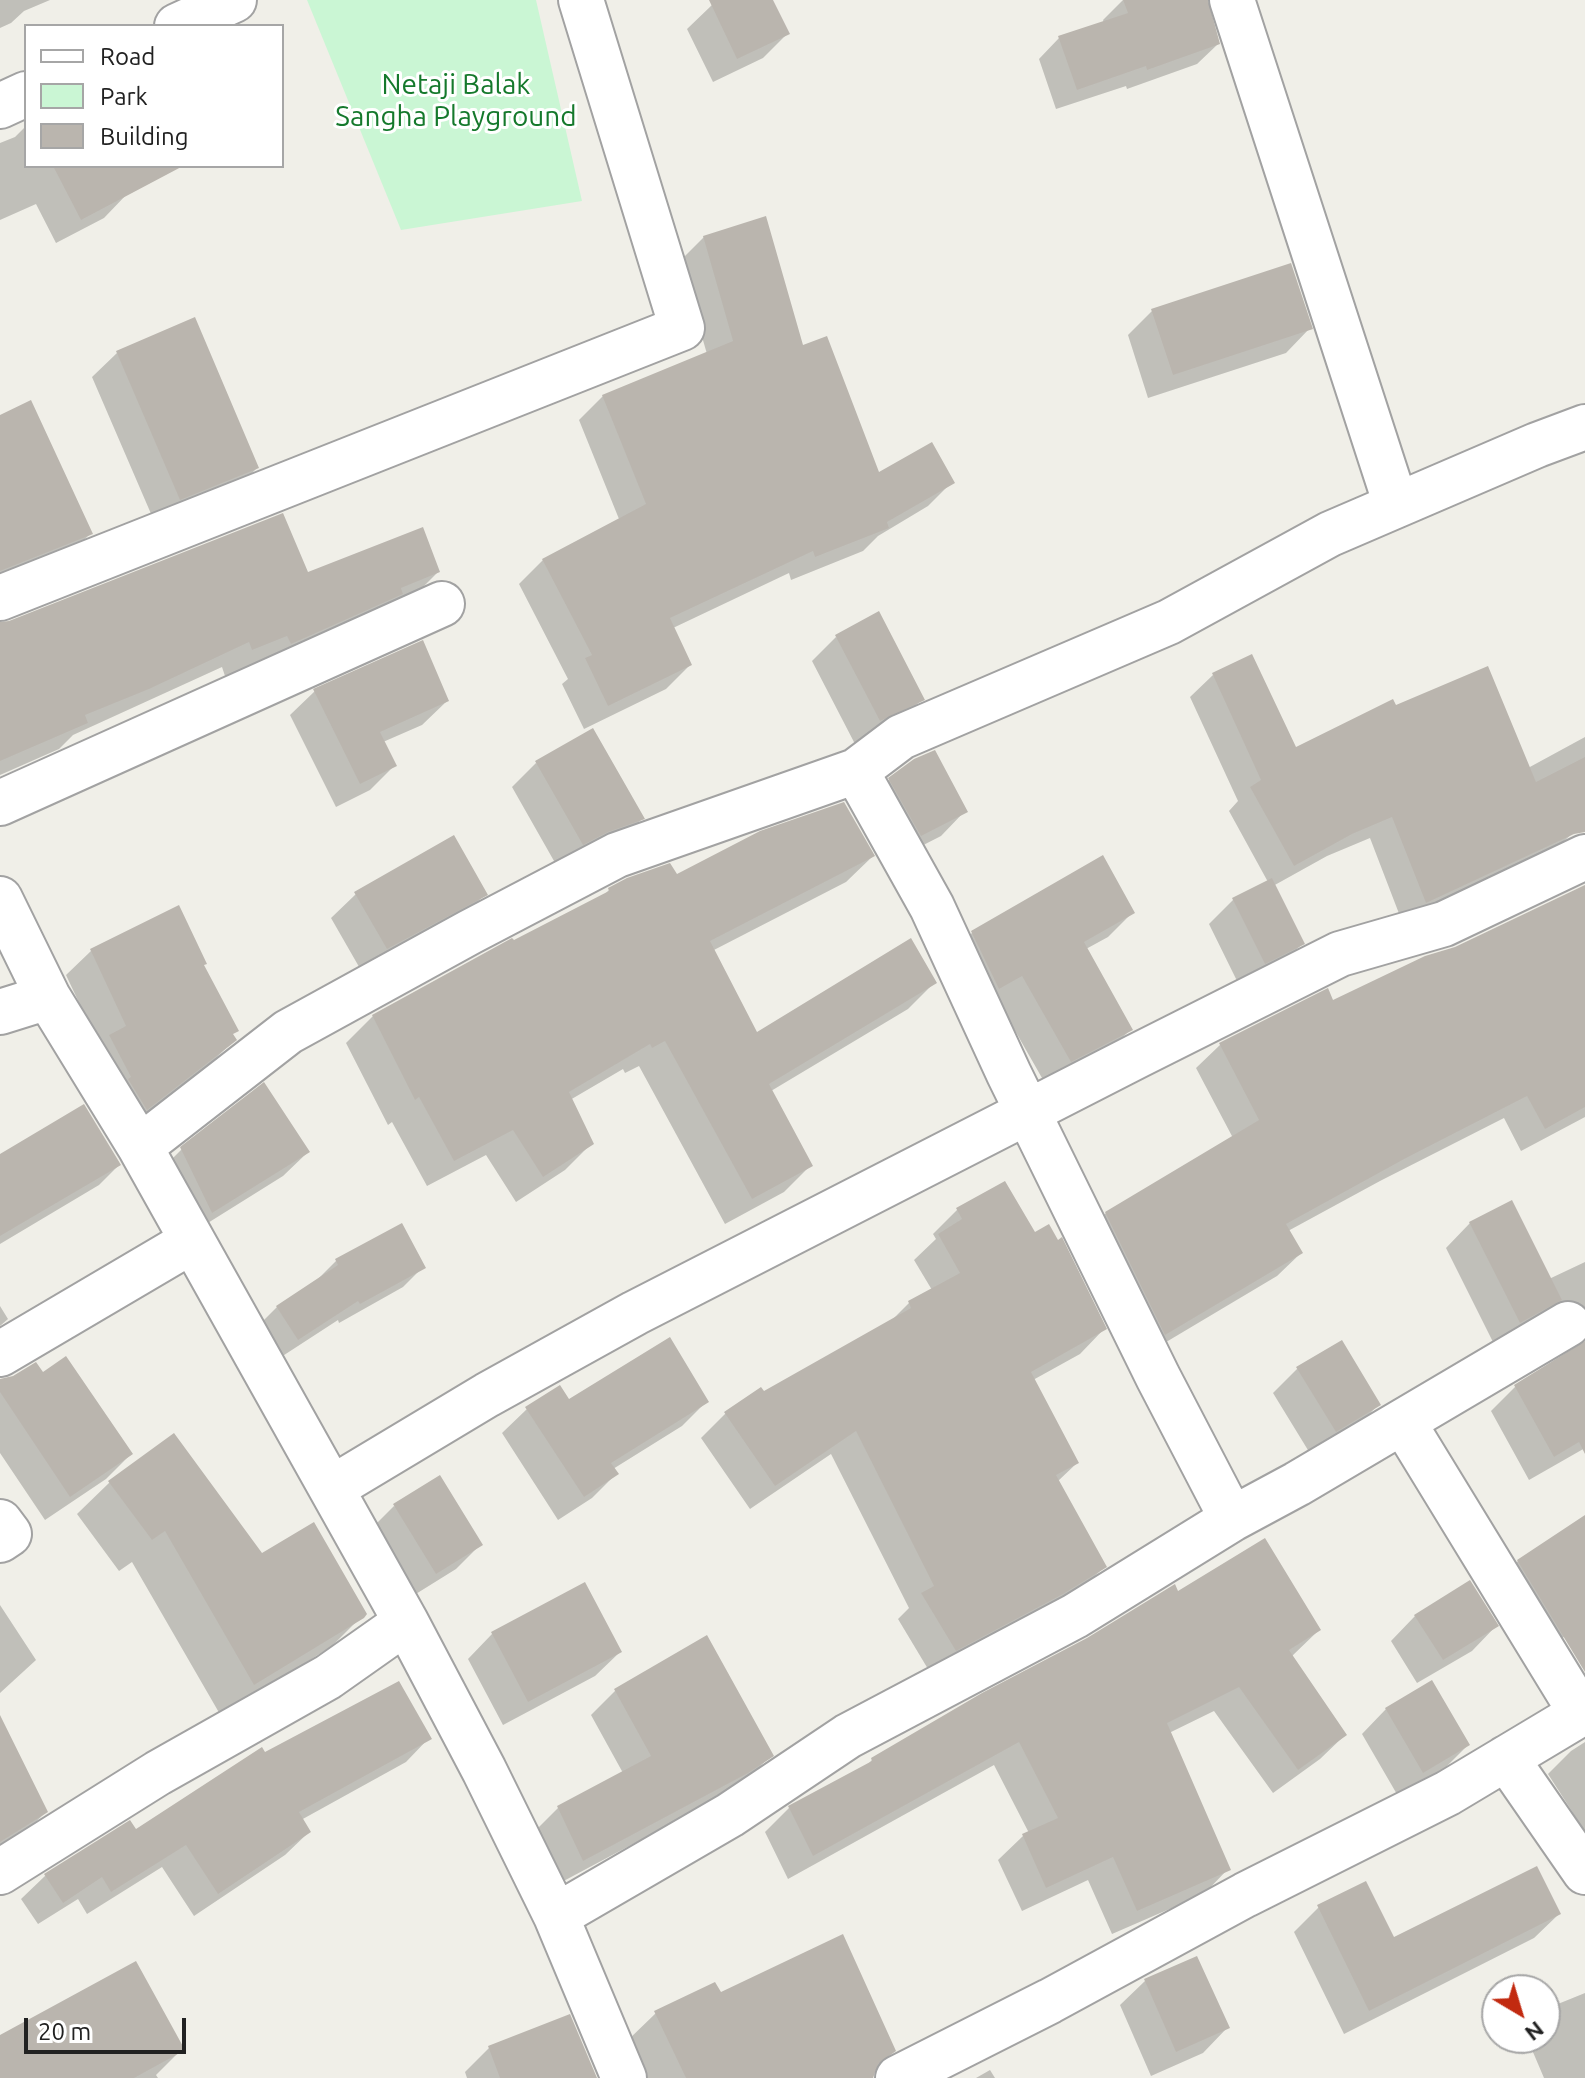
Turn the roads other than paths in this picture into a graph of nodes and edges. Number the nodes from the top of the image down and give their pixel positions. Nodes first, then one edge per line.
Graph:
1 (234, 0) edge
2 (581, 0) edge
3 (1232, 0) edge
4 (181, 24) edge
5 (24, 95) edge
6 (0, 106) edge
7 (1585, 427) edge
8 (1396, 505) junction
9 (0, 598) edge
10 (442, 604) dead end
11 (856, 771) junction
12 (0, 803) edge
13 (1585, 857) edge
14 (0, 899) edge
15 (48, 997) junction
16 (0, 1012) edge
17 (1028, 1113) junction
18 (140, 1147) junction
19 (192, 1241) junction
20 (1568, 1324) dead end
21 (0, 1354) edge
22 (1403, 1422) junction
23 (332, 1488) junction
24 (1232, 1519) junction
25 (0, 1522) edge
26 (0, 1540) edge
27 (406, 1622) junction
28 (1583, 1712) edge
29 (1506, 1758) junction
30 (0, 1872) edge
31 (1585, 1872) edge
32 (556, 1916) junction
33 (624, 2078) edge
34 (898, 2078) edge

1 - 4 street
2 - 9 street
3 - 8 street
5 - 6 street
7 - 8 street
8 - 11 street
10 - 12 street
11 - 17 street
11 - 18 street
13 - 17 street
14 - 15 street
15 - 16 street
15 - 18 street
17 - 23 street
17 - 24 street
18 - 19 street
19 - 21 street
19 - 23 street
20 - 22 street
22 - 24 street
22 - 28 street
23 - 27 street
24 - 32 street
25 - 26 street
27 - 30 street
27 - 32 street
28 - 29 street
29 - 31 street
29 - 34 street
32 - 33 street

